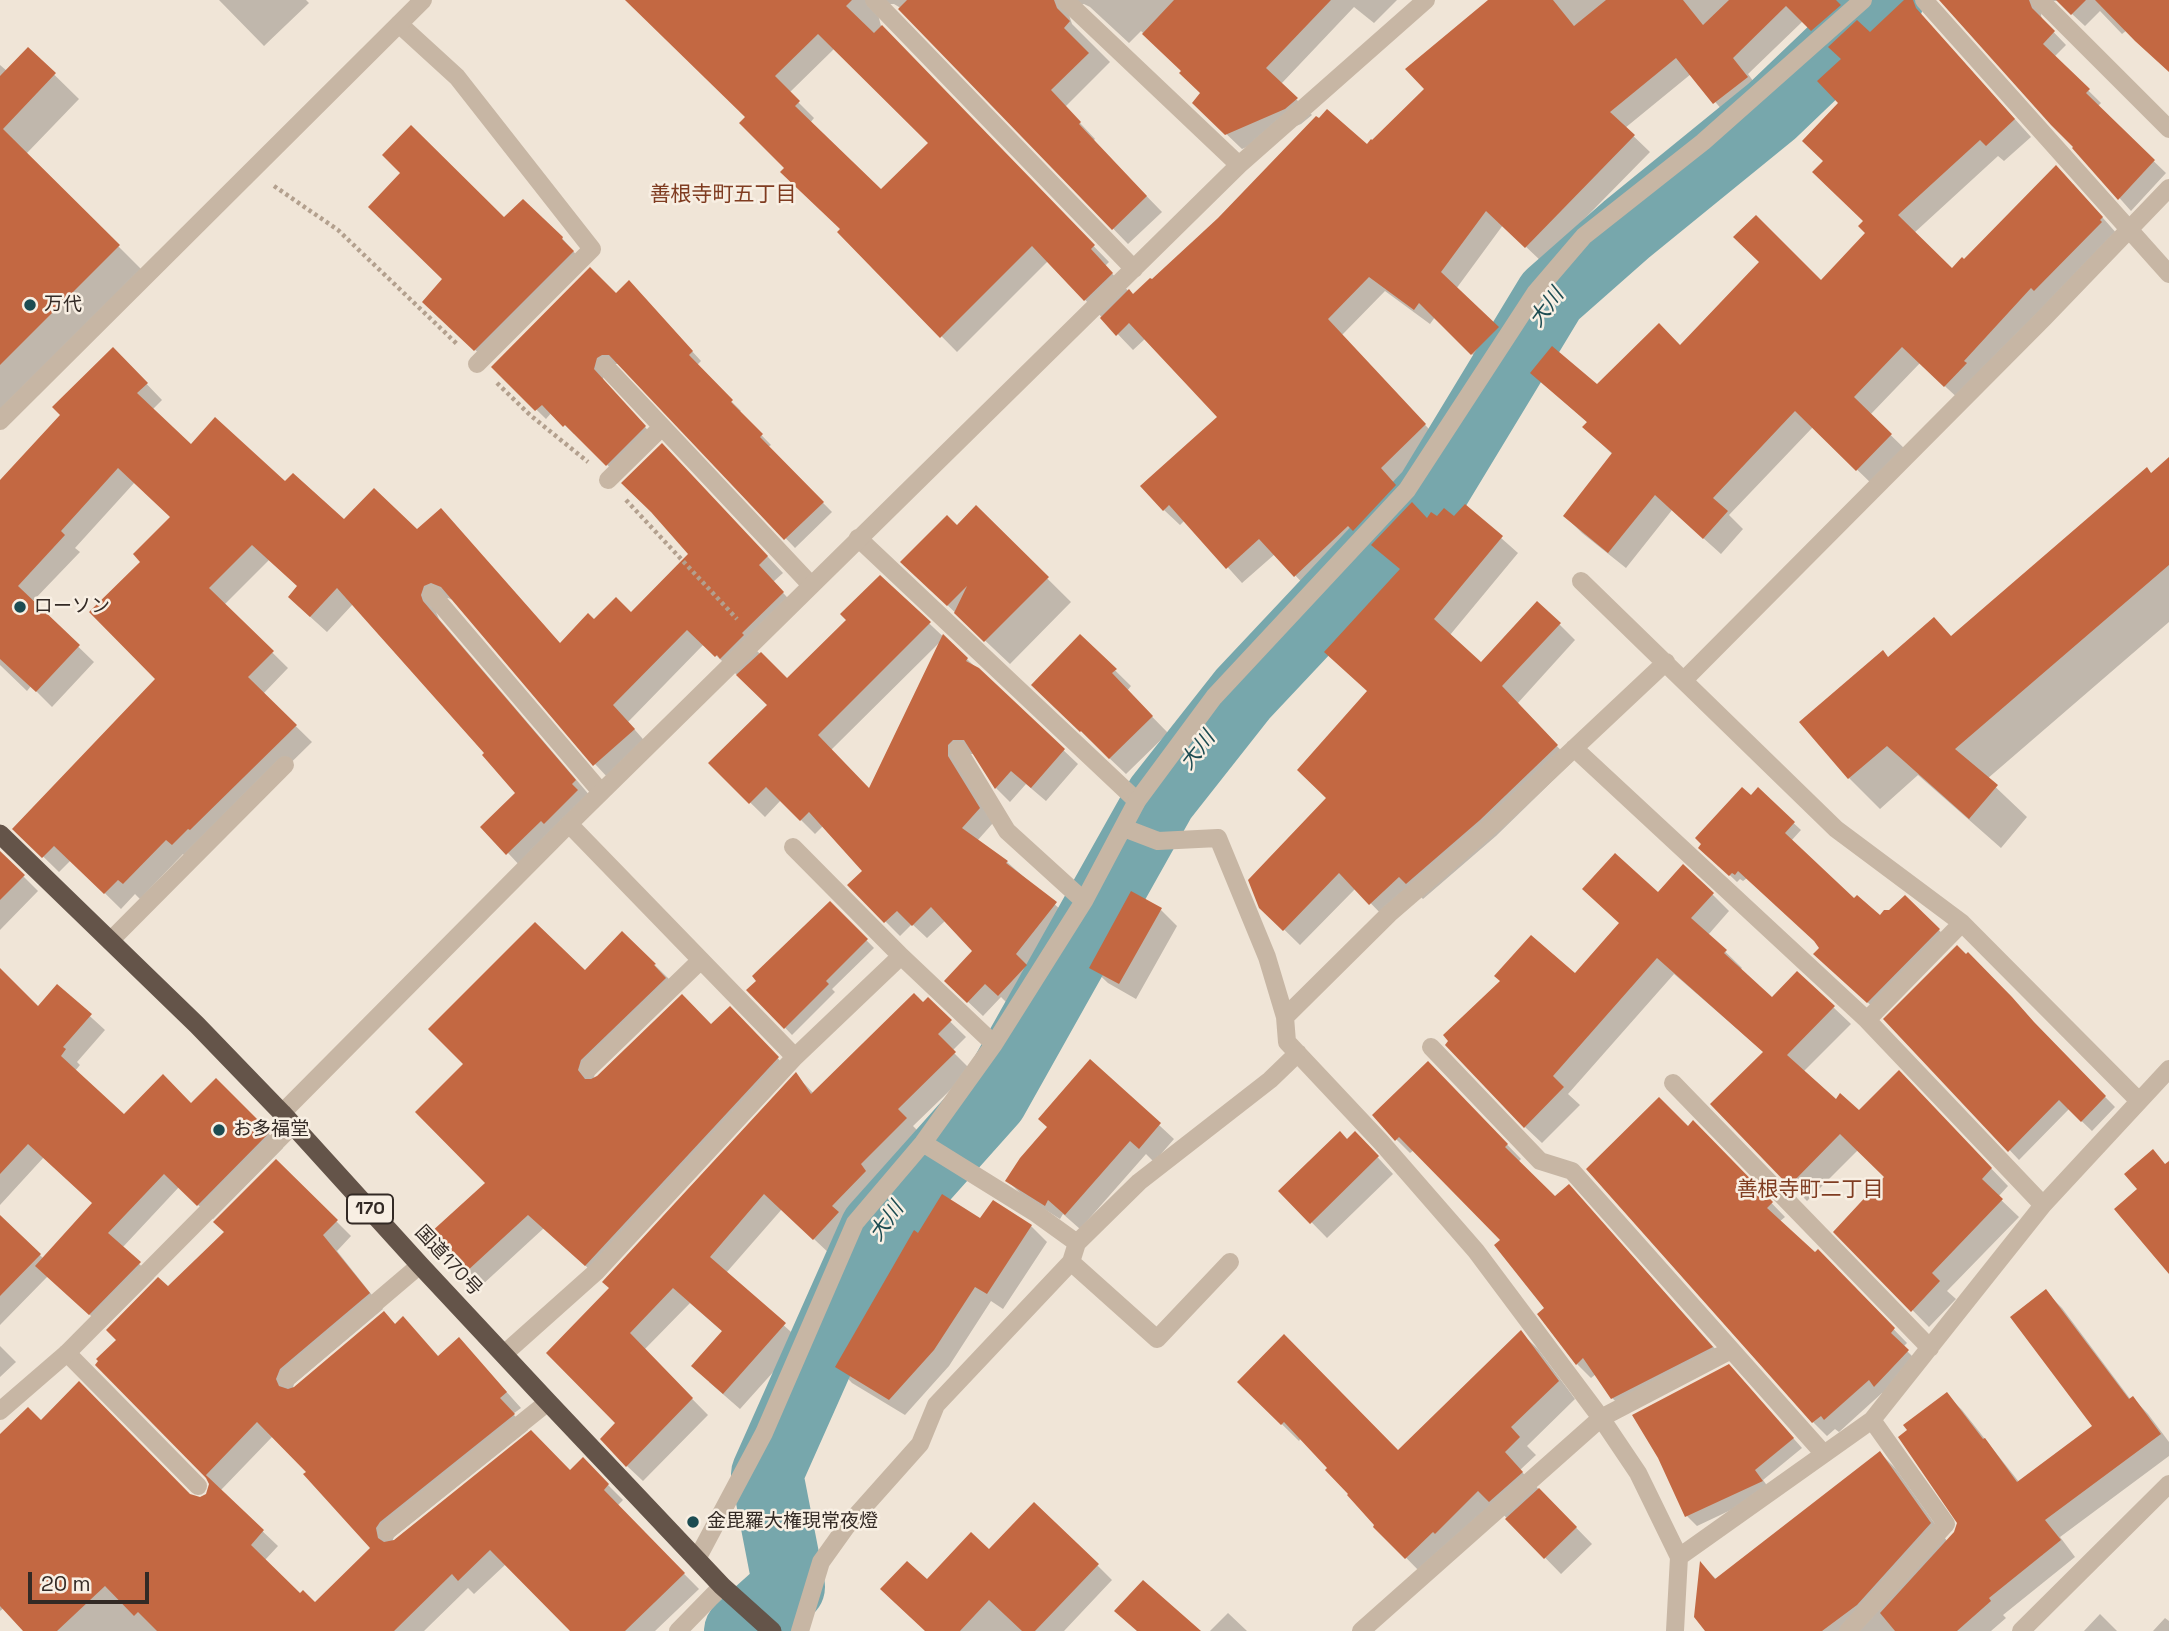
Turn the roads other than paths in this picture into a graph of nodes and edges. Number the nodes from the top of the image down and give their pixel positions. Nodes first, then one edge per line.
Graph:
1 (423, 0) edge
2 (874, 0) edge
3 (1065, 0) edge
4 (1863, 0) edge
5 (1924, 0) edge
6 (2040, 0) edge
7 (1418, 2) edge
8 (399, 24) junction
9 (2169, 129) edge
10 (1239, 165) junction
11 (2169, 188) edge
12 (2128, 229) junction
13 (1134, 269) junction
14 (2169, 274) edge
15 (477, 364) road end
16 (605, 366) dead end
17 (0, 421) edge
18 (662, 427) junction
19 (608, 480) road end
20 (858, 538) junction
21 (1581, 581) dead end
22 (811, 585) junction
23 (432, 594) dead end
24 (1666, 662) junction
25 (1684, 680) junction
26 (1574, 748) junction
27 (958, 750) dead end
28 (285, 765) dead end
29 (601, 792) junction
30 (1137, 801) junction
31 (569, 824) junction
32 (1124, 828) junction
33 (0, 834) edge
34 (793, 847) dead end
35 (1084, 901) junction
36 (1962, 923) junction
37 (110, 941) junction
38 (901, 956) junction
39 (701, 960) junction
40 (1285, 1017) junction
41 (1867, 1020) junction
42 (994, 1044) junction
43 (1431, 1047) dead end
44 (1298, 1053) junction
45 (795, 1057) junction
46 (589, 1069) dead end
47 (2169, 1069) edge
48 (1673, 1083) dead end
49 (2139, 1101) junction
50 (288, 1119) junction
51 (923, 1143) junction
52 (2043, 1205) junction
53 (1077, 1243) junction
54 (1071, 1262) junction
55 (1230, 1262) dead end
56 (420, 1265) junction
57 (1930, 1348) junction
58 (1731, 1350) junction
59 (67, 1353) junction
60 (504, 1354) junction
61 (287, 1378) dead end
62 (548, 1402) junction
63 (0, 1411) edge
64 (1601, 1418) junction
65 (1872, 1420) junction
66 (1824, 1454) junction
67 (2169, 1484) edge
68 (198, 1486) dead end
69 (387, 1531) dead end
70 (1679, 1557) junction
71 (697, 1559) junction
72 (726, 1590) junction
73 (766, 1626) edge
74 (678, 1631) edge
75 (800, 1631) edge
76 (1361, 1631) edge
77 (1675, 1631) edge
78 (1848, 1631) edge
79 (2021, 1631) edge

1 - 8 street
2 - 13 street
3 - 10 street
4 - 30 street
5 - 12 street
6 - 9 street
7 - 10 street
8 - 15 street
8 - 17 street
10 - 13 street
11 - 12 street
12 - 14 street
12 - 25 street
13 - 20 street
16 - 18 street
18 - 19 street
18 - 22 street
20 - 22 street
20 - 30 street
21 - 24 street
22 - 29 street
23 - 29 street
24 - 25 street
24 - 26 street
25 - 36 street
26 - 40 street
26 - 41 street
27 - 35 street
28 - 37 street
29 - 31 street
30 - 32 street
31 - 39 street
31 - 50 street
32 - 35 street
32 - 40 street
33 - 37 highway, 国道170号 / 170
34 - 38 street
35 - 42 street
36 - 41 street
36 - 49 street
37 - 50 highway, 国道170号 / 170
38 - 42 street
38 - 45 street
39 - 45 street
39 - 46 street
40 - 44 street
41 - 52 street
42 - 51 street
43 - 58 street
44 - 53 street
44 - 64 street
45 - 60 street
47 - 49 street
48 - 57 street
49 - 52 street
50 - 56 highway, 国道170号 / 170
50 - 59 street
51 - 53 street
51 - 71 street
52 - 57 street
53 - 54 street
54 - 55 street
54 - 75 street
56 - 60 highway, 国道170号 / 170
56 - 61 street
57 - 65 street
58 - 64 street
58 - 66 street
59 - 63 street
59 - 68 street
60 - 62 highway, 国道170号 / 170
62 - 69 street
62 - 71 highway, 国道170号 / 170
64 - 70 street
64 - 76 street
65 - 66 street
65 - 78 street
66 - 70 street
67 - 79 street
70 - 77 street
71 - 72 highway, 国道170号 / 170
72 - 73 highway, 国道170号 / 170
72 - 74 street

